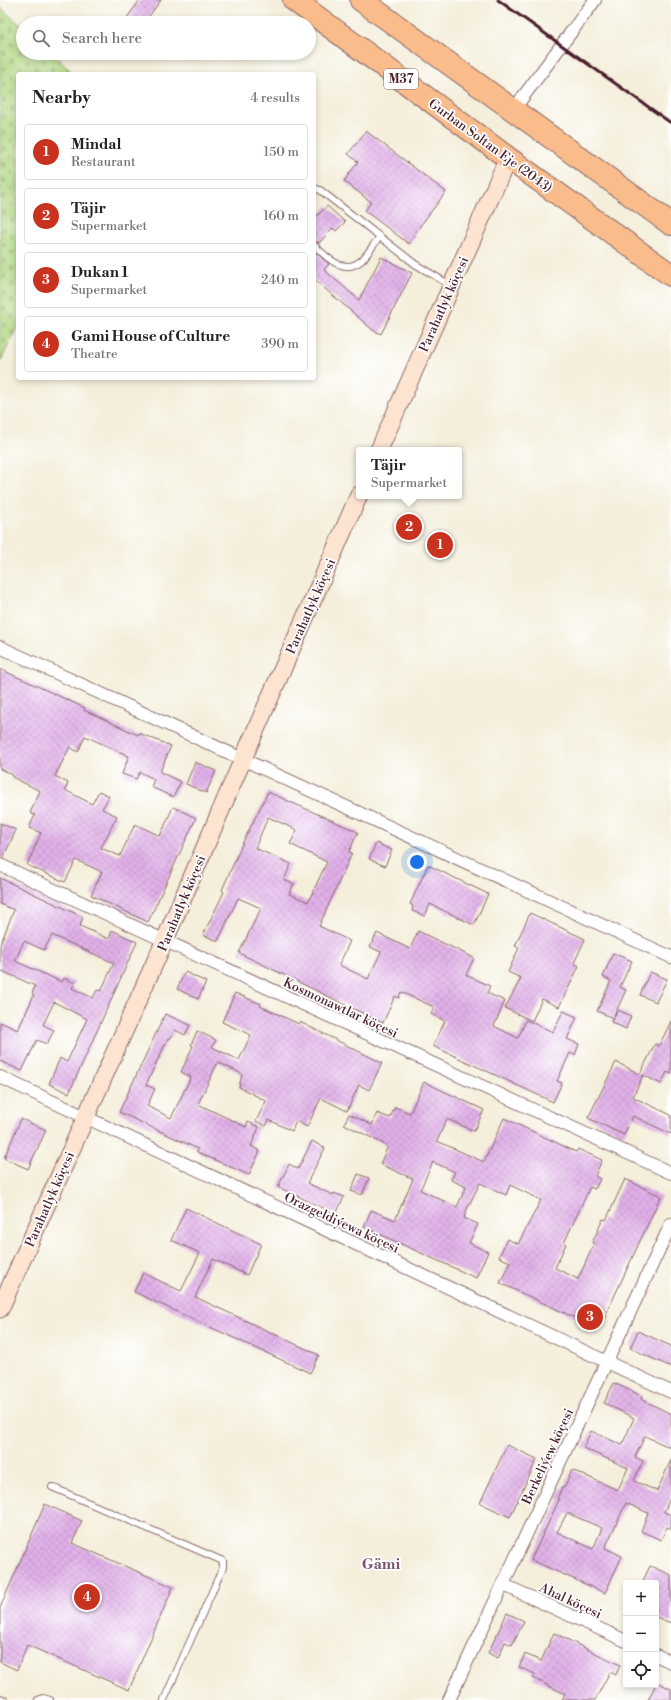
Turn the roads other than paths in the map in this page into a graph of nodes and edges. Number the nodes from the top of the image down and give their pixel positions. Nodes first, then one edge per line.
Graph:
1 (294, 0) edge
2 (361, 0) edge
3 (595, 0) edge
4 (316, 16) edge
5 (316, 16) edge
6 (514, 109) junction
7 (508, 158) junction
8 (316, 189) edge
9 (671, 224) edge
10 (379, 238) junction
11 (316, 247) edge
12 (671, 275) edge
13 (451, 286) junction
14 (380, 447) edge
15 (357, 499) edge
16 (0, 647) edge
17 (243, 759) junction
18 (0, 865) edge
19 (164, 942) junction
20 (671, 957) edge
21 (0, 1077) edge
22 (85, 1116) junction
23 (671, 1173) edge
24 (671, 1224) edge
25 (0, 1309) edge
26 (606, 1361) junction
27 (671, 1392) edge
28 (52, 1487) dead end
29 (504, 1585) junction
30 (623, 1640) edge
31 (659, 1656) edge
32 (671, 1662) edge
33 (0, 1698) edge
34 (5, 1700) edge
35 (38, 1700) edge
36 (50, 1700) edge
37 (164, 1700) edge
38 (449, 1700) edge

1 - 4 highway, Gurban Soltan Eje (2043) / M37
2 - 6 highway
3 - 6 street
5 - 7 highway, Gurban Soltan Eje (2043) / M37
6 - 9 highway
7 - 12 highway, Gurban Soltan Eje (2043) / M37
7 - 13 street, Parahatlyk köçesi
8 - 10 lane
10 - 11 lane
10 - 13 lane
13 - 14 street, Parahatlyk köçesi
15 - 17 street, Parahatlyk köçesi
16 - 17 street
17 - 19 street, Parahatlyk köçesi
17 - 20 street
18 - 19 street, Kosmonawtlar köçesi
19 - 22 street, Parahatlyk köçesi
19 - 23 street, Kosmonawtlar köçesi
21 - 22 street, Orazgeldiýewa köçesi
22 - 25 street, Parahatlyk köçesi
22 - 26 street, Orazgeldiýewa köçesi
24 - 26 street, Berkeliýew köçesi
26 - 27 street, Orazgeldiýewa köçesi
26 - 29 street, Berkeliýew köçesi
28 - 37 lane
29 - 30 street, Ahal köçesi
29 - 38 street, Berkeliýew köçesi
31 - 32 street
33 - 34 lane
35 - 36 lane

